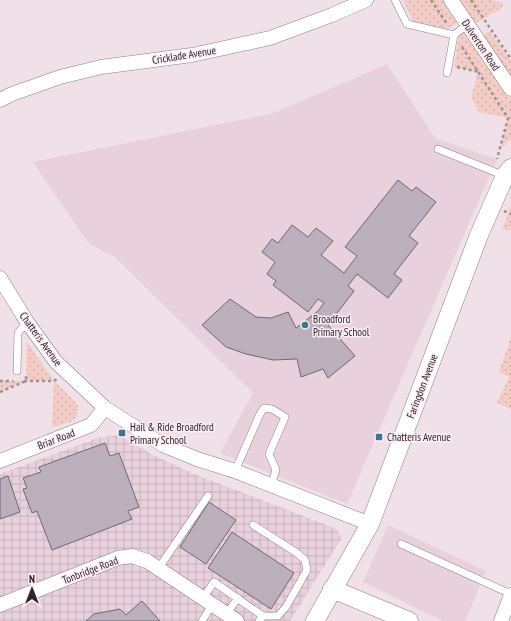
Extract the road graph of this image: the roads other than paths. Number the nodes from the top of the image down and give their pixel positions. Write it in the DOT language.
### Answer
graph roads {
  1 [pos="366,0"];
  2 [pos="395,0"];
  3 [pos="450,0"];
  4 [pos="467,26"];
  5 [pos="454,35"];
  6 [pos="448,69"];
  7 [pos="511,89"];
  8 [pos="0,100"];
  9 [pos="438,149"];
  10 [pos="505,168"];
  11 [pos="0,278"];
  12 [pos="26,322"];
  13 [pos="17,371"];
  14 [pos="105,408"];
  15 [pos="0,461"];
  16 [pos="235,471"];
  17 [pos="270,485"];
  18 [pos="208,496"];
  19 [pos="370,524"];
  20 [pos="253,525"];
  21 [pos="401,544"];
  22 [pos="158,568"];
  23 [pos="332,589"];
  24 [pos="511,594"];
  25 [pos="238,598"];
  26 [pos="208,601"];
  27 [pos="0,605"];
  28 [pos="232,617"];
  29 [pos="261,618"];
  30 [pos="202,621"];
  31 [pos="315,621"];
  32 [pos="409,621"];
  33 [pos="502,621"];
  1 -- 8 [label="street, Cricklade Avenue"];
  2 -- 5 [label="lane"];
  3 -- 4 [label="street, Dulverton Road"];
  4 -- 5 [label="lane"];
  4 -- 7 [label="street, Dulverton Road"];
  5 -- 6 [label="lane"];
  9 -- 10 [label="lane"];
  10 -- 19 [label="street, Faringdon Avenue"];
  11 -- 12 [label="street, Chatteris Avenue"];
  12 -- 13 [label="lane"];
  12 -- 14 [label="street, Chatteris Avenue"];
  14 -- 15 [label="street, Briar Road"];
  14 -- 16 [label="street, Chatteris Avenue"];
  16 -- 17 [label="street, Chatteris Avenue"];
  16 -- 17 [label="lane"];
  17 -- 19 [label="street, Chatteris Avenue"];
  18 -- 22 [label="lane"];
  19 -- 23 [label="street, Faringdon Avenue"];
  20 -- 29 [label="lane"];
  21 -- 24 [label="lane"];
  22 -- 26 [label="street, Tonbridge Road"];
  22 -- 27 [label="street, Tonbridge Road"];
  23 -- 31 [label="street, Faringdon Avenue"];
  23 -- 32 [label="street"];
  24 -- 33 [label="street"];
  25 -- 26 [label="lane"];
  25 -- 28 [label="lane"];
  25 -- 29 [label="lane"];
  26 -- 28 [label="street, Tonbridge Road"];
  26 -- 30 [label="lane"];
}
